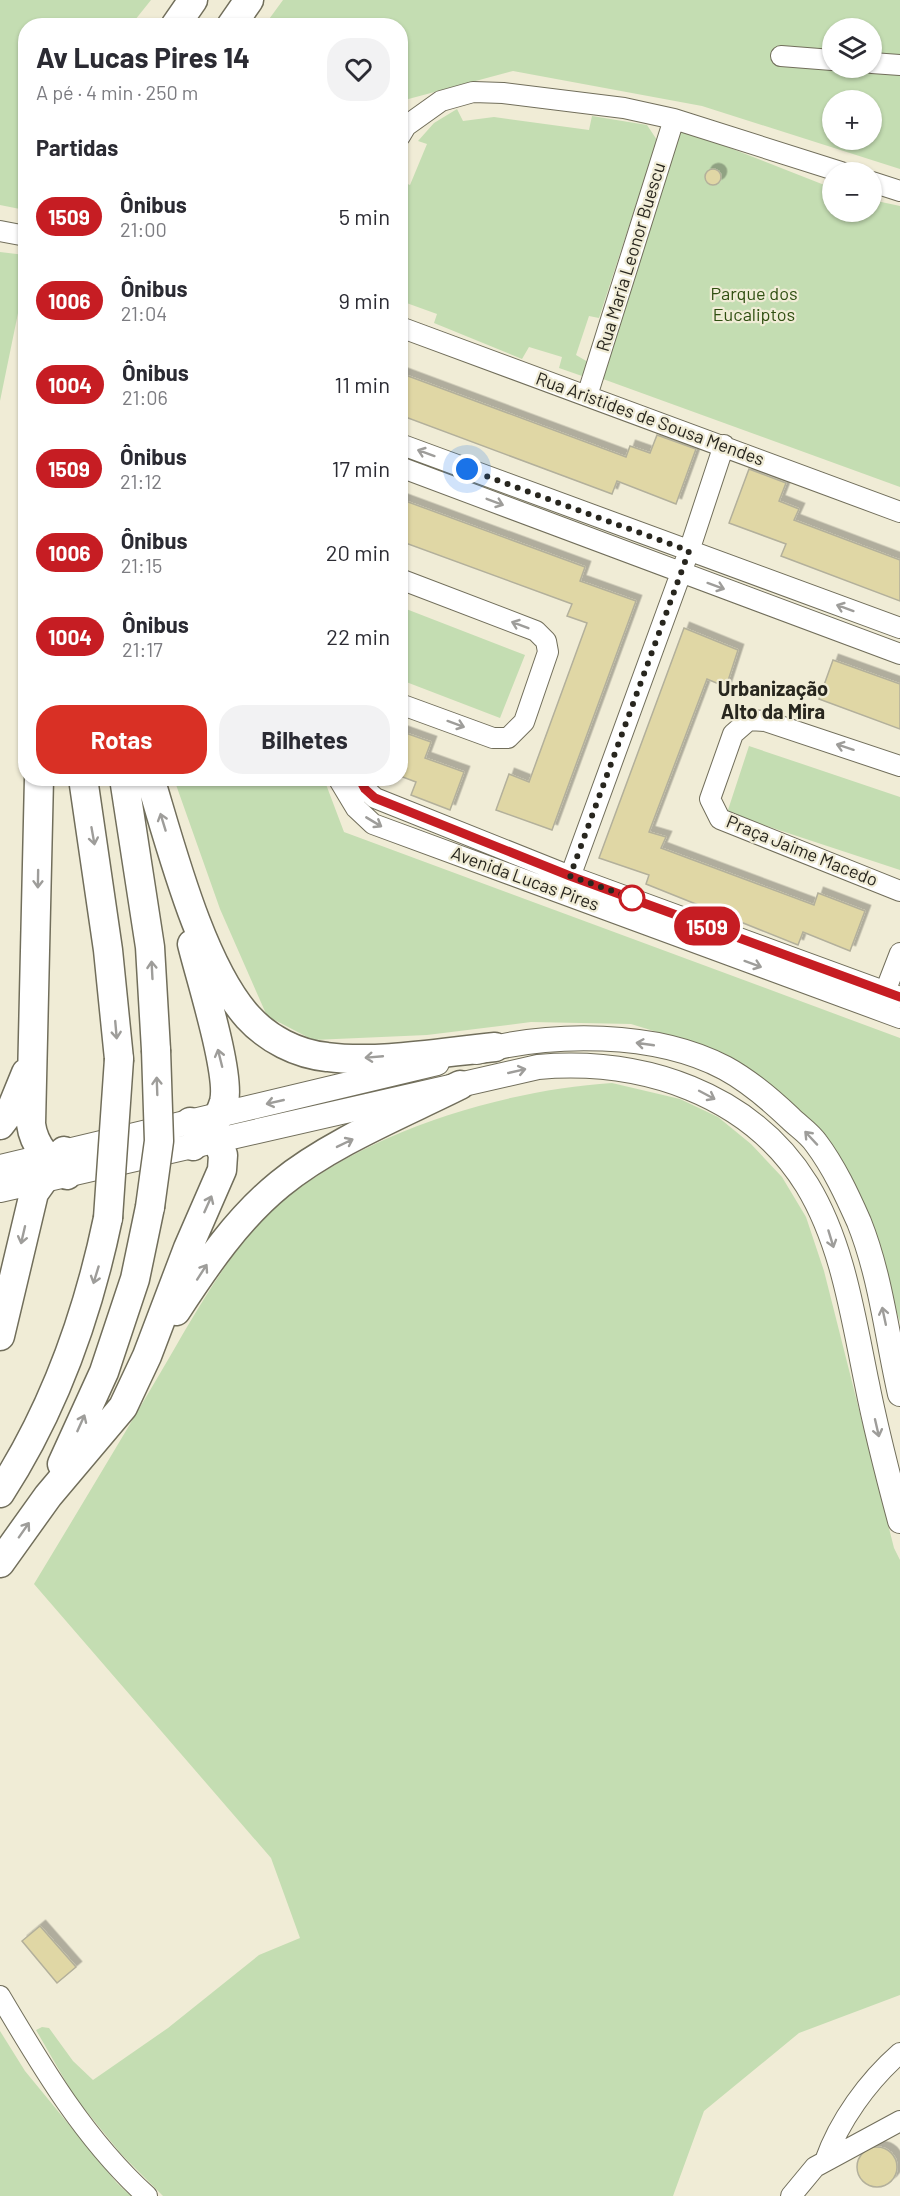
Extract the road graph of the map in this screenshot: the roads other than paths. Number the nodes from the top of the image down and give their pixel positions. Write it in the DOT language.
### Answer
graph roads {
  1 [pos="193,0"];
  2 [pos="249,0"];
  3 [pos="181,18"];
  4 [pos="237,18"];
  5 [pos="781,56"];
  6 [pos="822,59"];
  7 [pos="882,64"];
  8 [pos="900,65"];
  9 [pos="674,119"];
  10 [pos="408,125"];
  11 [pos="822,166"];
  12 [pos="882,185"];
  13 [pos="900,191"];
  14 [pos="408,330"];
  15 [pos="587,396"];
  16 [pos="724,445"];
  17 [pos="408,447"];
  18 [pos="408,470"];
  19 [pos="900,512"];
  20 [pos="689,551"];
  21 [pos="680,572"];
  22 [pos="408,582"];
  23 [pos="900,628"];
  24 [pos="900,654"];
  25 [pos="408,707"];
  26 [pos="900,766"];
  27 [pos="39,786"];
  28 [pos="84,786"];
  29 [pos="125,786"];
  30 [pos="152,786"];
  31 [pos="343,786"];
  32 [pos="363,786"];
  33 [pos="177,866"];
  34 [pos="567,884"];
  35 [pos="900,891"];
  36 [pos="900,953"];
  37 [pos="893,994"];
  38 [pos="877,1010"];
  39 [pos="900,1018"];
  40 [pos="34,1039"];
  41 [pos="495,1047"];
  42 [pos="460,1084"];
  43 [pos="0,1125"];
  44 [pos="206,1130"];
  45 [pos="54,1166"];
  46 [pos="0,1167"];
  47 [pos="0,1190"];
  48 [pos="0,1268"];
  49 [pos="7,1303"];
  50 [pos="0,1336"];
  51 [pos="147,1356"];
  52 [pos="900,1394"];
  53 [pos="0,1492"];
  54 [pos="48,1496"];
  55 [pos="900,1521"];
  56 [pos="0,1563"];
  57 [pos="0,1996"];
  58 [pos="900,2053"];
  59 [pos="900,2121"];
  60 [pos="825,2160"];
  61 [pos="147,2196"];
  62 [pos="791,2196"];
  1 -- 3 [label="highway"];
  2 -- 4 [label="highway"];
  5 -- 6 [label="street"];
  7 -- 8 [label="street"];
  9 -- 10 [label="street"];
  9 -- 11 [label="street"];
  9 -- 15 [label="street, Rua Maria Leonor Buescu"];
  12 -- 13 [label="street"];
  14 -- 15 [label="street, Rua Aristides de Sousa Mendes"];
  15 -- 16 [label="street, Rua Aristides de Sousa Mendes"];
  16 -- 19 [label="street, Rua Aristides de Sousa Mendes"];
  16 -- 20 [label="street"];
  20 -- 17 [label="street, one-way"];
  18 -- 21 [label="street, one-way"];
  20 -- 21 [label="street"];
  23 -- 20 [label="street, one-way"];
  21 -- 24 [label="street, one-way"];
  21 -- 34 [label="street"];
  25 -- 22 [label="street, one-way"];
  26 -- 35 [label="street, Praça Jaime Macedo, one-way"];
  27 -- 40 [label="highway, one-way"];
  28 -- 53 [label="highway, one-way, bridge"];
  54 -- 29 [label="highway, one-way, bridge"];
  33 -- 30 [label="highway, one-way"];
  31 -- 34 [label="street, Avenida Lucas Pires, one-way"];
  32 -- 34 [label="street, Avenida Lucas Pires"];
  41 -- 33 [label="highway, one-way"];
  44 -- 33 [label="highway, one-way"];
  34 -- 37 [label="street, Avenida Lucas Pires"];
  34 -- 38 [label="street, Avenida Lucas Pires, one-way"];
  36 -- 37 [label="street"];
  37 -- 38 [label="street"];
  38 -- 39 [label="street, Avenida Lucas Pires"];
  40 -- 43 [label="highway"];
  40 -- 45 [label="highway"];
  41 -- 44 [label="main road, one-way"];
  52 -- 41 [label="main road, one-way"];
  42 -- 44 [label="main road"];
  51 -- 42 [label="highway, one-way"];
  42 -- 55 [label="main road, one-way"];
  44 -- 45 [label="main road"];
  51 -- 44 [label="highway, one-way"];
  45 -- 46 [label="main road"];
  45 -- 47 [label="main road"];
  45 -- 49 [label="highway, one-way"];
  48 -- 49 [label="highway"];
  49 -- 50 [label="highway"];
  51 -- 54 [label="highway"];
  56 -- 54 [label="highway, one-way"];
  57 -- 61 [label="street"];
  58 -- 60 [label="street"];
  59 -- 60 [label="street"];
  60 -- 62 [label="street"];
}
